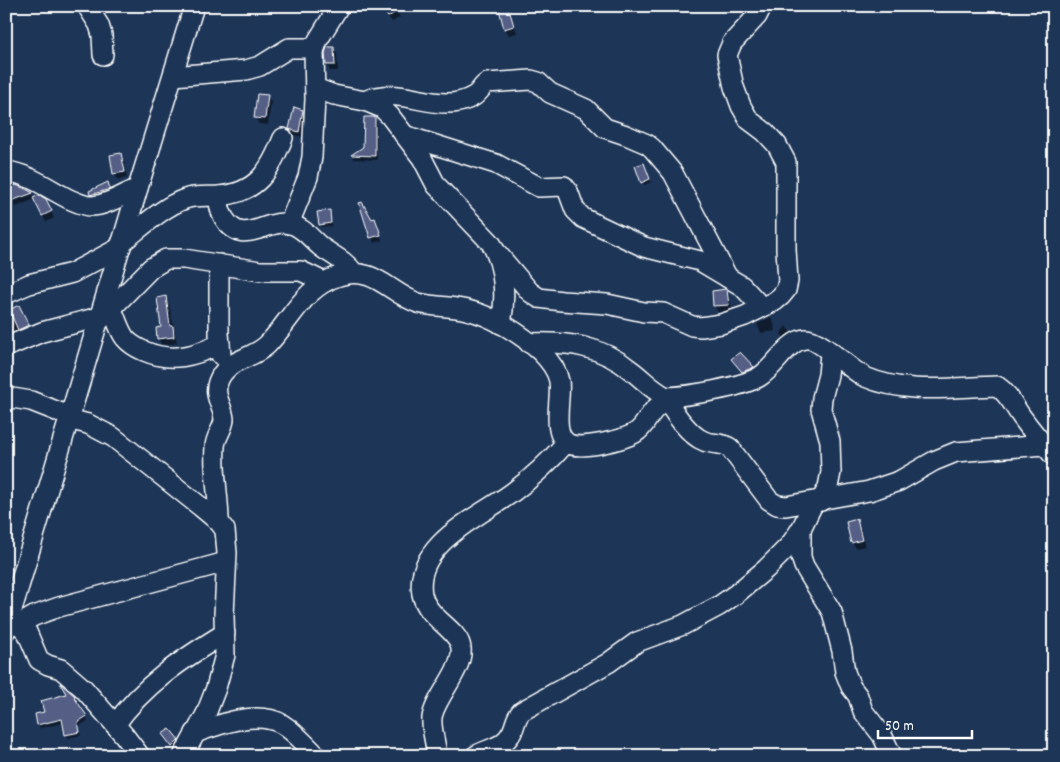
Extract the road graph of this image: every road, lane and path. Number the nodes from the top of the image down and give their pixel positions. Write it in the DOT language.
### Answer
graph roads {
  1 [pos="87,6"];
  2 [pos="194,6"];
  3 [pos="339,6"];
  4 [pos="762,6"];
  5 [pos="315,48"];
  6 [pos="103,55"];
  7 [pos="173,76"];
  8 [pos="315,88"];
  9 [pos="365,101"];
  10 [pos="404,135"];
  11 [pos="283,138"];
  12 [pos="6,171"];
  13 [pos="138,188"];
  14 [pos="220,196"];
  15 [pos="289,224"];
  16 [pos="121,245"];
  17 [pos="497,253"];
  18 [pos="219,264"];
  19 [pos="354,273"];
  20 [pos="728,278"];
  21 [pos="327,281"];
  22 [pos="6,294"];
  23 [pos="757,310"];
  24 [pos="103,316"];
  25 [pos="501,324"];
  26 [pos="529,343"];
  27 [pos="220,344"];
  28 [pos="6,347"];
  29 [pos="830,353"];
  30 [pos="222,374"];
  31 [pos="6,397"];
  32 [pos="666,397"];
  33 [pos="69,418"];
  34 [pos="566,443"];
  35 [pos="1048,447"];
  36 [pos="817,501"];
  37 [pos="219,522"];
  38 [pos="801,529"];
  39 [pos="226,562"];
  40 [pos="12,612"];
  41 [pos="225,633"];
  42 [pos="116,725"];
  43 [pos="196,733"];
  44 [pos="140,756"];
  45 [pos="183,756"];
  46 [pos="317,756"];
  47 [pos="437,756"];
  48 [pos="475,756"];
  49 [pos="892,756"];
  1 -- 6 [label="street"];
  2 -- 7 [label="street"];
  3 -- 5 [label="street"];
  4 -- 23 [label="street"];
  5 -- 7 [label="street"];
  5 -- 8 [label="street"];
  7 -- 13 [label="street"];
  8 -- 9 [label="street"];
  8 -- 15 [label="street"];
  9 -- 10 [label="street"];
  9 -- 20 [label="street"];
  10 -- 17 [label="street"];
  10 -- 20 [label="street"];
  11 -- 14 [label="street"];
  12 -- 13 [label="street"];
  13 -- 16 [label="street"];
  14 -- 15 [label="street"];
  14 -- 16 [label="street"];
  15 -- 19 [label="street"];
  16 -- 22 [label="street"];
  16 -- 24 [label="street"];
  17 -- 23 [label="street"];
  17 -- 25 [label="street"];
  18 -- 21 [label="street"];
  18 -- 24 [label="street"];
  18 -- 27 [label="street"];
  19 -- 21 [label="street"];
  19 -- 25 [label="street"];
  20 -- 23 [label="street"];
  21 -- 30 [label="street"];
  24 -- 27 [label="street"];
  24 -- 28 [label="street"];
  24 -- 33 [label="street"];
  25 -- 26 [label="street"];
  26 -- 32 [label="street"];
  26 -- 34 [label="street"];
  27 -- 30 [label="street"];
  29 -- 32 [label="street"];
  29 -- 35 [label="street"];
  29 -- 36 [label="street"];
  30 -- 37 [label="street"];
  31 -- 33 [label="street"];
  32 -- 34 [label="street"];
  32 -- 36 [label="street"];
  33 -- 37 [label="street"];
  33 -- 40 [label="street"];
  34 -- 47 [label="street"];
  35 -- 36 [label="street"];
  36 -- 38 [label="street"];
  37 -- 39 [label="street"];
  38 -- 48 [label="street"];
  38 -- 49 [label="street"];
  39 -- 40 [label="street"];
  39 -- 41 [label="street"];
  40 -- 42 [label="street"];
  41 -- 42 [label="street"];
  41 -- 43 [label="street"];
  42 -- 44 [label="street"];
  43 -- 45 [label="street"];
  43 -- 46 [label="street"];
}
